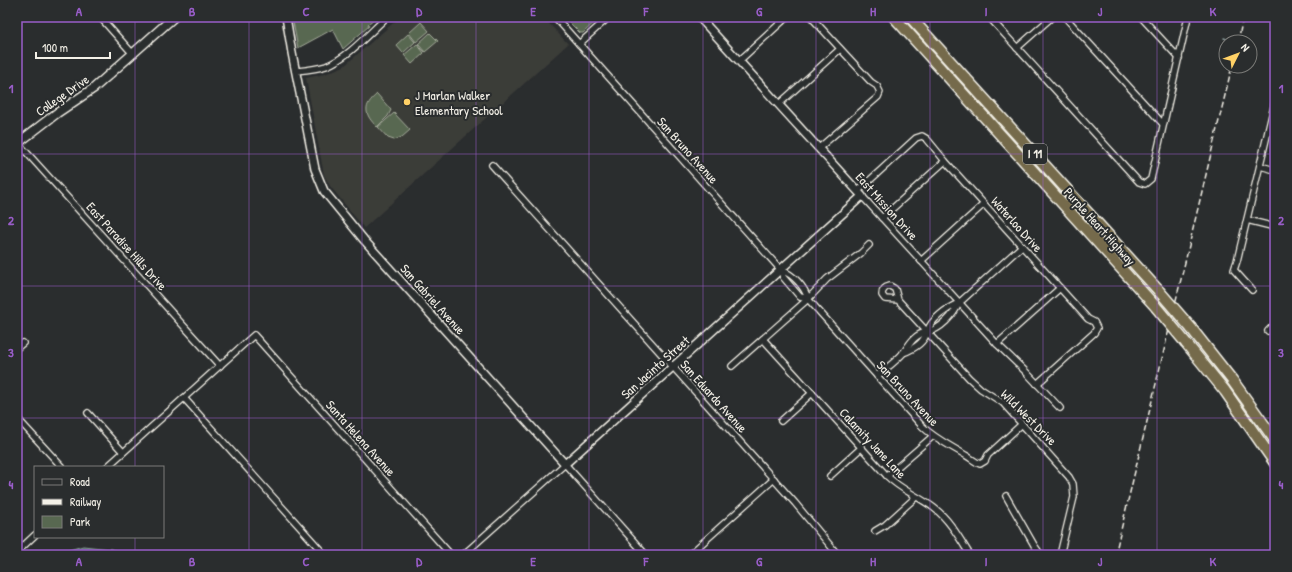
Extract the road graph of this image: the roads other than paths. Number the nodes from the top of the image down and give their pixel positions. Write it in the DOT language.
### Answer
graph roads {
  1 [pos="100,17"];
  2 [pos="174,17"];
  3 [pos="286,17"];
  4 [pos="387,17"];
  5 [pos="555,17"];
  6 [pos="609,17"];
  7 [pos="699,17"];
  8 [pos="787,17"];
  9 [pos="811,17"];
  10 [pos="893,17"];
  11 [pos="910,17"];
  12 [pos="989,17"];
  13 [pos="1052,17"];
  14 [pos="1065,17"];
  15 [pos="1141,17"];
  16 [pos="1188,17"];
  17 [pos="579,44"];
  18 [pos="1017,48"];
  19 [pos="840,49"];
  20 [pos="133,54"];
  21 [pos="1179,58"];
  22 [pos="739,60"];
  23 [pos="296,71"];
  24 [pos="1275,102"];
  25 [pos="779,104"];
  26 [pos="1274,111"];
  27 [pos="1163,124"];
  28 [pos="922,136"];
  29 [pos="17,143"];
  30 [pos="819,148"];
  31 [pos="945,161"];
  32 [pos="492,164"];
  33 [pos="1260,166"];
  34 [pos="1275,170"];
  35 [pos="860,194"];
  36 [pos="984,204"];
  37 [pos="882,218"];
  38 [pos="1247,220"];
  39 [pos="1275,227"];
  40 [pos="869,245"];
  41 [pos="1022,246"];
  42 [pos="921,261"];
  43 [pos="781,270"];
  44 [pos="1060,288"];
  45 [pos="1252,290"];
  46 [pos="808,299"];
  47 [pos="898,300"];
  48 [pos="959,303"];
  49 [pos="1275,324"];
  50 [pos="1268,331"];
  51 [pos="927,332"];
  52 [pos="763,339"];
  53 [pos="24,343"];
  54 [pos="997,344"];
  55 [pos="17,348"];
  56 [pos="220,366"];
  57 [pos="732,366"];
  58 [pos="673,367"];
  59 [pos="877,376"];
  60 [pos="1037,384"];
  61 [pos="812,393"];
  62 [pos="184,398"];
  63 [pos="1060,408"];
  64 [pos="88,413"];
  65 [pos="17,418"];
  66 [pos="781,421"];
  67 [pos="1022,424"];
  68 [pos="932,436"];
  69 [pos="1275,440"];
  70 [pos="861,448"];
  71 [pos="124,452"];
  72 [pos="1275,463"];
  73 [pos="565,464"];
  74 [pos="61,466"];
  75 [pos="108,466"];
  76 [pos="830,476"];
  77 [pos="887,476"];
  78 [pos="774,479"];
  79 [pos="1006,496"];
  80 [pos="916,497"];
  81 [pos="875,531"];
  82 [pos="34,536"];
  83 [pos="17,552"];
  84 [pos="325,555"];
  85 [pos="451,555"];
  86 [pos="463,555"];
  87 [pos="646,555"];
  88 [pos="689,555"];
  89 [pos="838,555"];
  90 [pos="970,555"];
  91 [pos="1042,555"];
  92 [pos="1060,555"];
  1 -- 20 [label="street"];
  2 -- 20 [label="main road, College Drive"];
  3 -- 23 [label="street, San Gabriel Avenue"];
  4 -- 23 [label="street"];
  5 -- 17 [label="street, San Bruno Avenue"];
  6 -- 17 [label="street"];
  7 -- 22 [label="street, East Mission Drive"];
  8 -- 22 [label="street"];
  9 -- 19 [label="street"];
  10 -- 72 [label="highway, Purple Heart Highway / I 11, bridge"];
  11 -- 69 [label="highway, Purple Heart Highway / I 11, bridge"];
  12 -- 18 [label="street"];
  13 -- 18 [label="street"];
  14 -- 27 [label="street"];
  15 -- 21 [label="street"];
  16 -- 21 [label="street"];
  17 -- 43 [label="street, San Bruno Avenue"];
  18 -- 27 [label="street"];
  19 -- 25 [label="street"];
  19 -- 30 [label="street"];
  20 -- 29 [label="main road, College Drive"];
  21 -- 27 [label="street"];
  22 -- 25 [label="street, East Mission Drive"];
  23 -- 73 [label="street, San Gabriel Avenue"];
  24 -- 26 [label="street"];
  25 -- 30 [label="street, East Mission Drive"];
  26 -- 33 [label="street"];
  28 -- 31 [label="street, Waterloo Drive"];
  28 -- 35 [label="street, San Jacinto Street"];
  29 -- 56 [label="street, East Paradise Hills Drive"];
  30 -- 35 [label="street, East Mission Drive"];
  31 -- 36 [label="street, Waterloo Drive"];
  31 -- 37 [label="street"];
  32 -- 58 [label="street, San Eduardo Avenue"];
  33 -- 34 [label="street"];
  33 -- 38 [label="street"];
  35 -- 37 [label="street, East Mission Drive"];
  35 -- 43 [label="street, San Jacinto Street"];
  36 -- 41 [label="street, Waterloo Drive"];
  36 -- 42 [label="street"];
  37 -- 42 [label="street, East Mission Drive"];
  38 -- 39 [label="street"];
  38 -- 45 [label="street"];
  40 -- 46 [label="street"];
  41 -- 44 [label="street, Waterloo Drive"];
  41 -- 48 [label="street"];
  42 -- 48 [label="street, East Mission Drive"];
  43 -- 46 [label="street, San Bruno Avenue"];
  43 -- 58 [label="street, San Jacinto Street"];
  44 -- 54 [label="street"];
  44 -- 60 [label="street, Waterloo Drive"];
  46 -- 52 [label="street"];
  46 -- 59 [label="street, San Bruno Avenue"];
  47 -- 51 [label="street, Wild West Drive"];
  48 -- 51 [label="street"];
  48 -- 54 [label="street, East Mission Drive"];
  49 -- 50 [label="street"];
  51 -- 59 [label="street"];
  51 -- 67 [label="street, Wild West Drive"];
  52 -- 57 [label="street"];
  52 -- 61 [label="street, Calamity Jane Lane"];
  53 -- 55 [label="street"];
  54 -- 60 [label="street, East Mission Drive"];
  56 -- 62 [label="street"];
  56 -- 85 [label="street, Santa Helena Avenue"];
  58 -- 73 [label="street, San Jacinto Street"];
  58 -- 78 [label="street, San Eduardo Avenue"];
  59 -- 68 [label="street, San Bruno Avenue"];
  60 -- 63 [label="street, East Mission Drive"];
  61 -- 66 [label="street"];
  61 -- 70 [label="street, Calamity Jane Lane"];
  62 -- 71 [label="street"];
  62 -- 84 [label="street"];
  64 -- 71 [label="street"];
  65 -- 74 [label="street"];
  67 -- 68 [label="street, San Bruno Avenue"];
  67 -- 92 [label="street, Wild West Drive"];
  68 -- 77 [label="street"];
  70 -- 76 [label="street"];
  70 -- 77 [label="street, Calamity Jane Lane"];
  71 -- 75 [label="street"];
  73 -- 86 [label="street, San Jacinto Street"];
  73 -- 87 [label="street, San Gabriel Avenue"];
  77 -- 80 [label="street, Calamity Jane Lane"];
  78 -- 88 [label="street"];
  78 -- 89 [label="street, San Eduardo Avenue"];
  79 -- 91 [label="street"];
  80 -- 81 [label="street"];
  80 -- 90 [label="street, Calamity Jane Lane"];
  82 -- 83 [label="street"];
}
